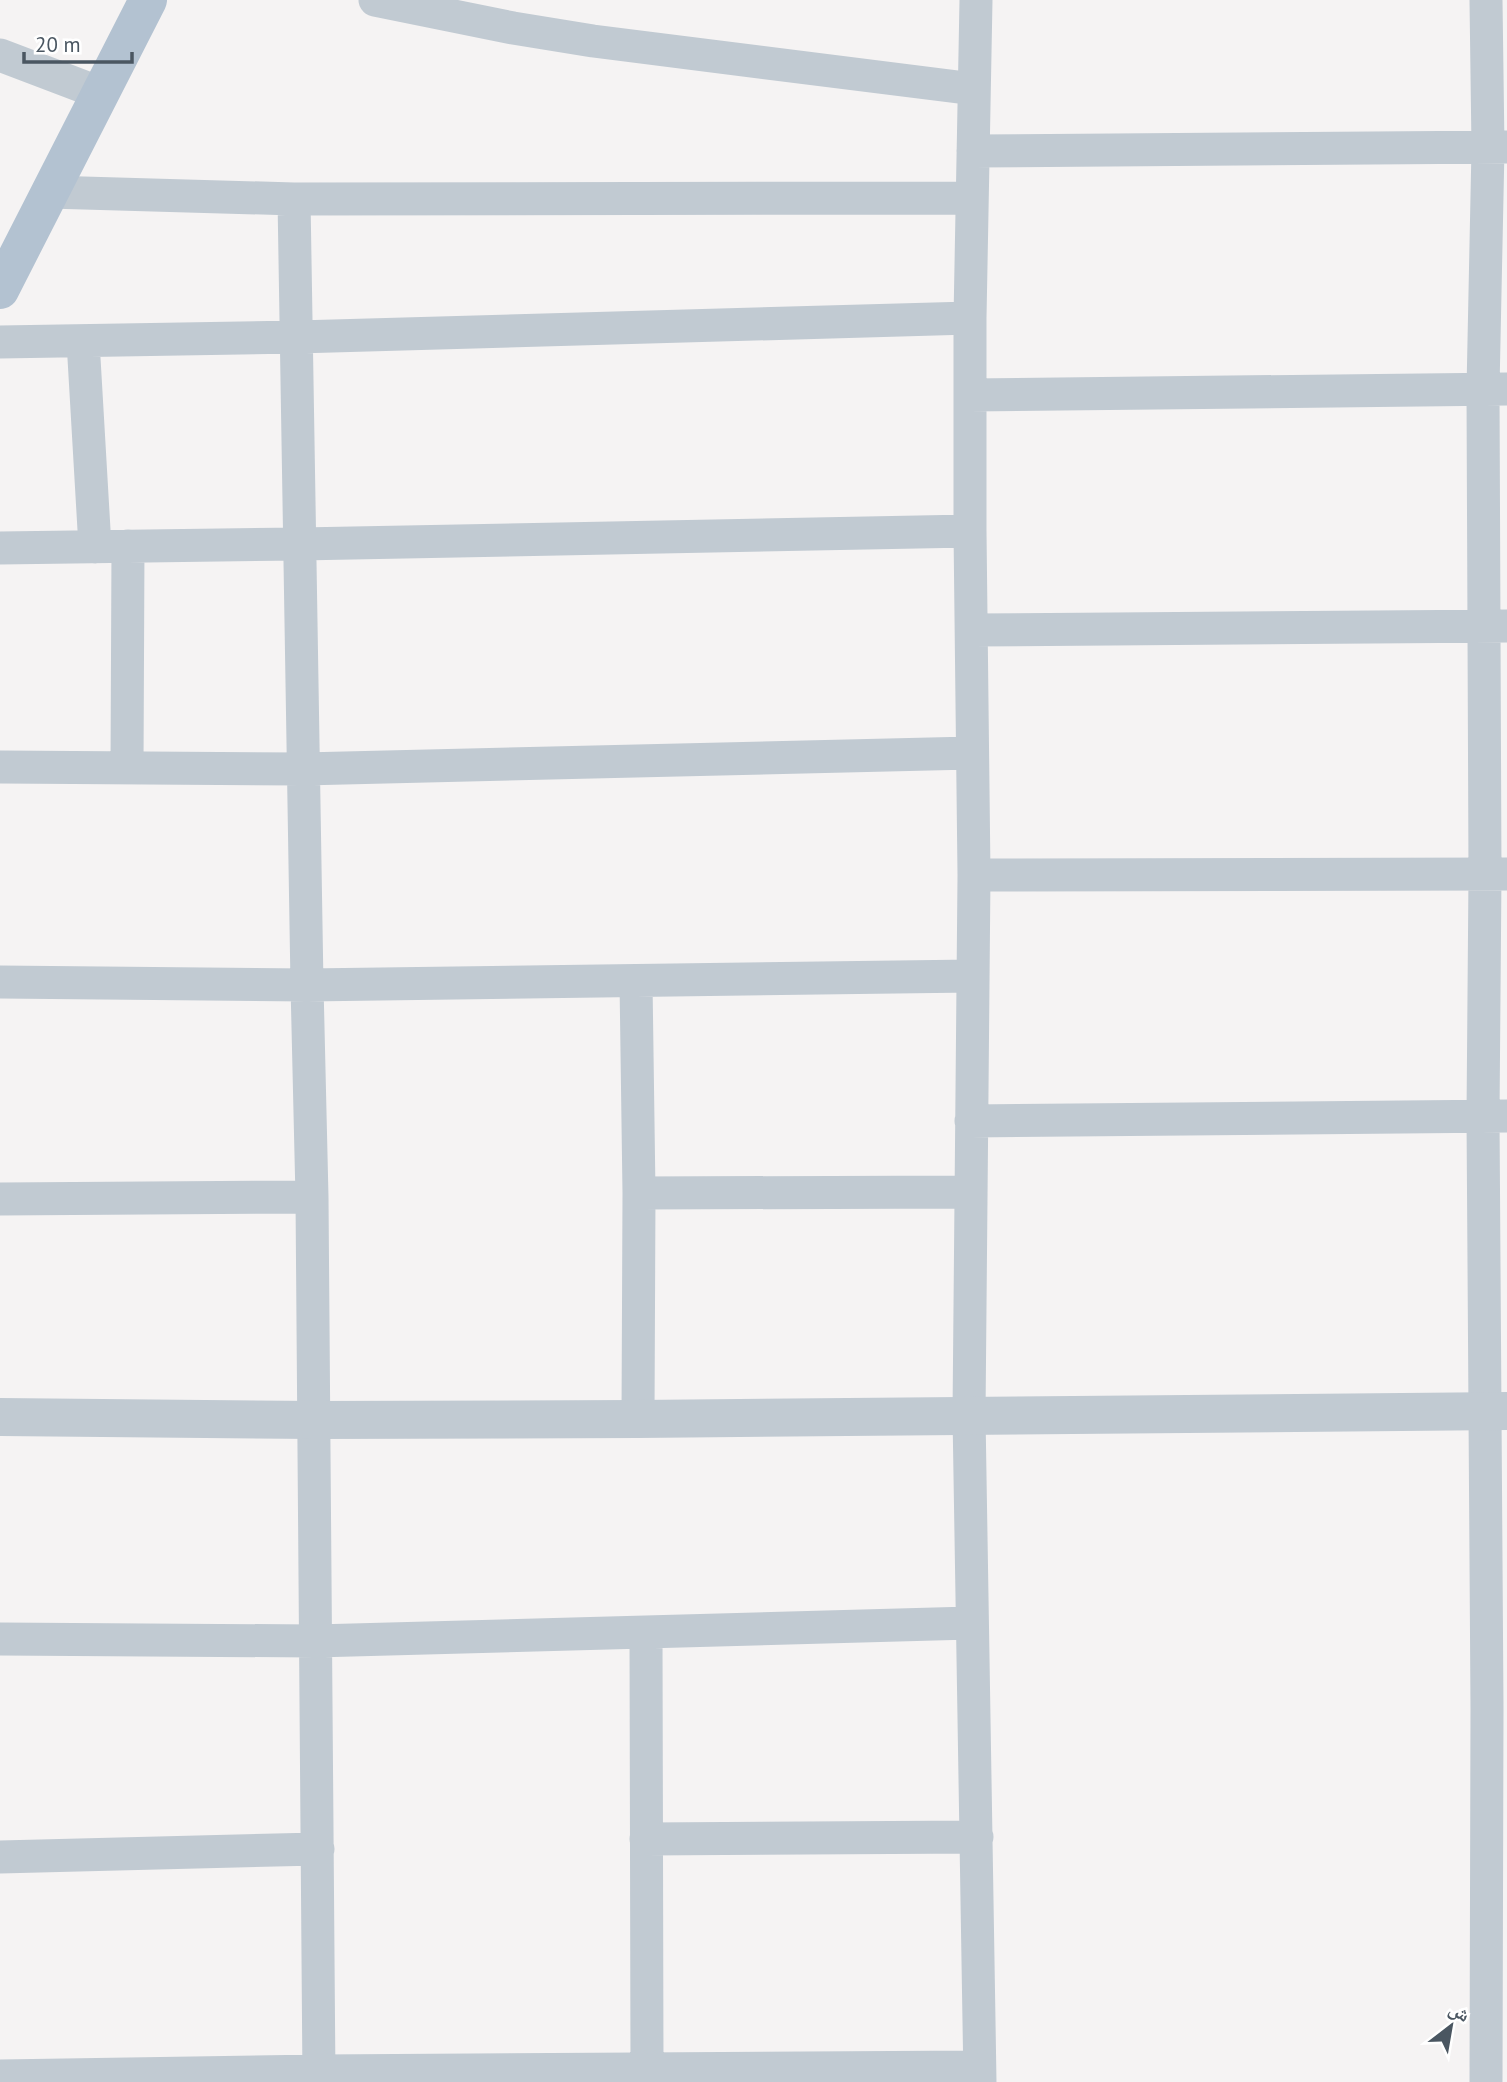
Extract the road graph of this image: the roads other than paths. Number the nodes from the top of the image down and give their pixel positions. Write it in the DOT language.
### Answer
graph roads {
  1 [pos="148,0"];
  2 [pos="375,0"];
  3 [pos="976,0"];
  4 [pos="1486,0"];
  5 [pos="0,55"];
  6 [pos="974,89"];
  7 [pos="100,93"];
  8 [pos="1498,148"];
  9 [pos="973,151"];
  10 [pos="50,192"];
  11 [pos="971,198"];
  12 [pos="294,199"];
  13 [pos="1,285"];
  14 [pos="970,318"];
  15 [pos="297,337"];
  16 [pos="83,341"];
  17 [pos="0,342"];
  18 [pos="1495,389"];
  19 [pos="970,395"];
  20 [pos="970,531"];
  21 [pos="300,544"];
  22 [pos="128,546"];
  23 [pos="95,547"];
  24 [pos="0,548"];
  25 [pos="1495,626"];
  26 [pos="972,630"];
  27 [pos="972,753"];
  28 [pos="0,767"];
  29 [pos="127,768"];
  30 [pos="303,769"];
  31 [pos="1496,874"];
  32 [pos="974,875"];
  33 [pos="974,976"];
  34 [pos="636,981"];
  35 [pos="0,982"];
  36 [pos="307,985"];
  37 [pos="1495,1116"];
  38 [pos="971,1121"];
  39 [pos="970,1192"];
  40 [pos="639,1193"];
  41 [pos="312,1197"];
  42 [pos="0,1199"];
  43 [pos="1496,1411"];
  44 [pos="969,1415"];
  45 [pos="0,1417"];
  46 [pos="638,1419"];
  47 [pos="315,1420"];
  48 [pos="971,1623"];
  49 [pos="646,1632"];
  50 [pos="0,1639"];
  51 [pos="315,1641"];
  52 [pos="1497,1709"];
  53 [pos="977,1836"];
  54 [pos="646,1839"];
  55 [pos="318,1849"];
  56 [pos="0,1857"];
  57 [pos="1497,1952"];
  58 [pos="648,2069"];
  59 [pos="979,2074"];
  60 [pos="319,2076"];
  61 [pos="0,2077"];
  62 [pos="1486,2082"];
  1 -- 7 [label="main road"];
  2 -- 6 [label="street"];
  3 -- 6 [label="street"];
  4 -- 8 [label="street"];
  5 -- 7 [label="street"];
  6 -- 9 [label="street"];
  7 -- 10 [label="main road"];
  8 -- 9 [label="street"];
  8 -- 18 [label="street"];
  9 -- 11 [label="street"];
  10 -- 12 [label="street"];
  10 -- 13 [label="main road"];
  11 -- 12 [label="street"];
  11 -- 14 [label="street"];
  12 -- 15 [label="street"];
  14 -- 15 [label="street"];
  14 -- 19 [label="street"];
  15 -- 16 [label="street"];
  15 -- 21 [label="street"];
  16 -- 17 [label="street"];
  16 -- 23 [label="street"];
  18 -- 19 [label="street"];
  18 -- 25 [label="street"];
  19 -- 20 [label="street"];
  20 -- 21 [label="street"];
  20 -- 26 [label="street"];
  21 -- 22 [label="street"];
  21 -- 30 [label="street"];
  22 -- 23 [label="street"];
  22 -- 29 [label="street"];
  23 -- 24 [label="street"];
  25 -- 26 [label="street"];
  25 -- 31 [label="street"];
  26 -- 27 [label="street"];
  27 -- 30 [label="street"];
  27 -- 32 [label="street"];
  28 -- 29 [label="street"];
  29 -- 30 [label="street"];
  30 -- 36 [label="street"];
  31 -- 32 [label="street"];
  31 -- 37 [label="street"];
  32 -- 33 [label="street"];
  33 -- 34 [label="street"];
  33 -- 38 [label="street"];
  34 -- 36 [label="street"];
  34 -- 40 [label="street"];
  35 -- 36 [label="street"];
  36 -- 41 [label="street"];
  37 -- 38 [label="street"];
  37 -- 43 [label="street"];
  38 -- 39 [label="street"];
  39 -- 40 [label="street"];
  39 -- 44 [label="street"];
  40 -- 46 [label="street"];
  41 -- 42 [label="street"];
  41 -- 47 [label="street"];
  43 -- 44 [label="street"];
  43 -- 52 [label="street"];
  44 -- 46 [label="street"];
  44 -- 48 [label="street"];
  45 -- 47 [label="street"];
  46 -- 47 [label="street"];
  47 -- 51 [label="street"];
  48 -- 49 [label="street"];
  48 -- 53 [label="street"];
  49 -- 51 [label="street"];
  49 -- 54 [label="street"];
  50 -- 51 [label="street"];
  51 -- 55 [label="street"];
  52 -- 57 [label="street"];
  53 -- 54 [label="street"];
  53 -- 59 [label="street"];
  54 -- 58 [label="street"];
  55 -- 56 [label="street"];
  55 -- 60 [label="street"];
  57 -- 62 [label="street"];
  58 -- 59 [label="street"];
  58 -- 60 [label="street"];
  60 -- 61 [label="street"];
}
